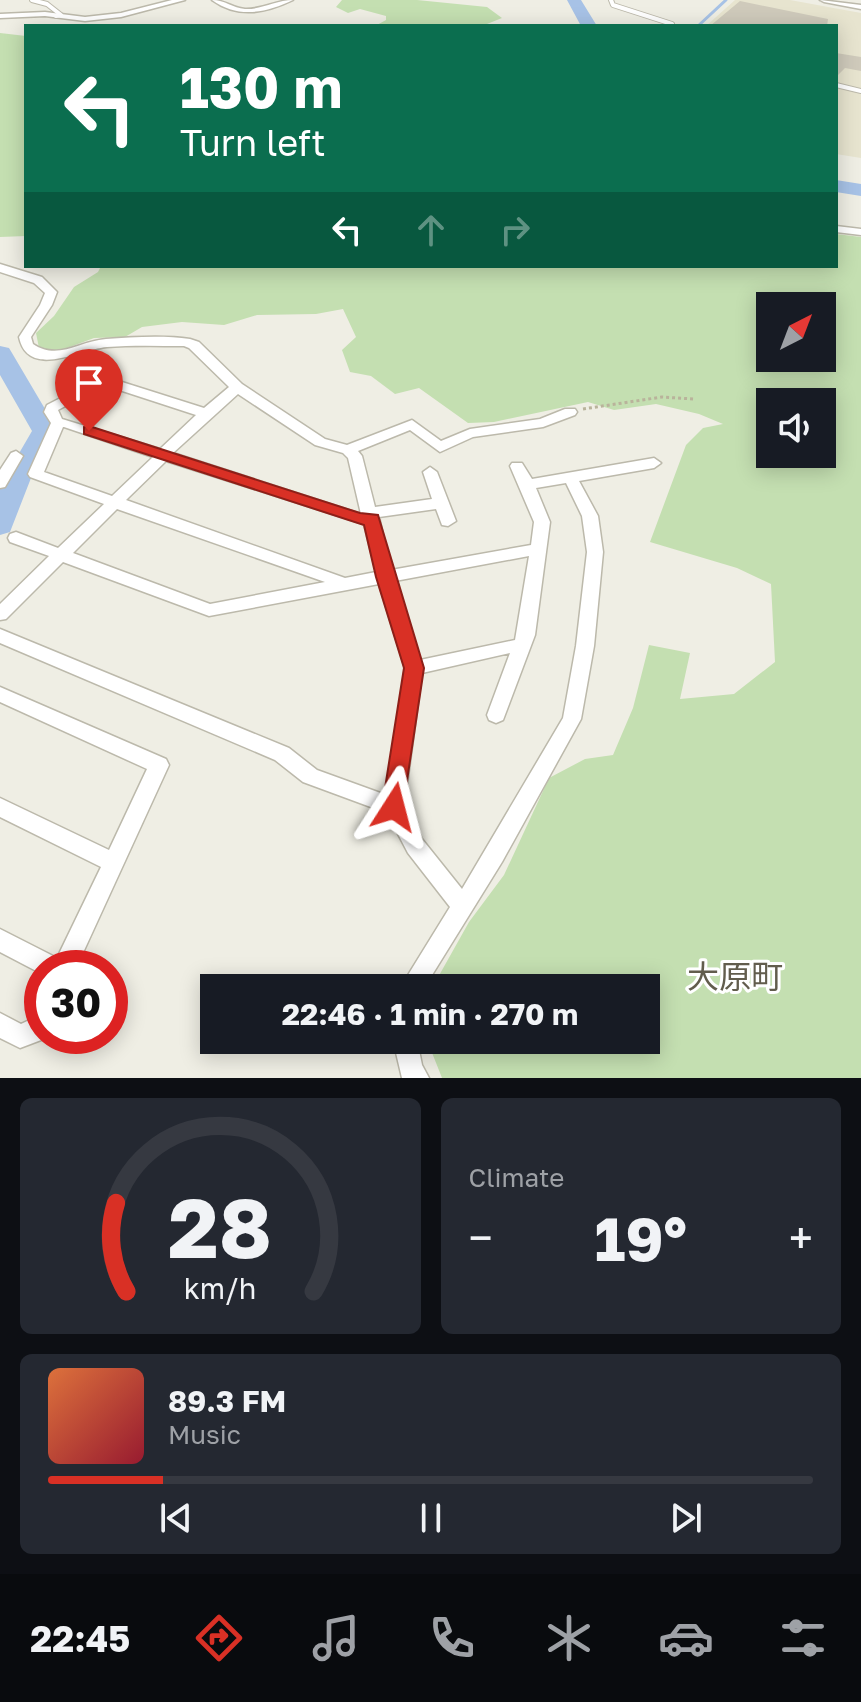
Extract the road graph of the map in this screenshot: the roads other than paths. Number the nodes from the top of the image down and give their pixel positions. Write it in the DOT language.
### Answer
graph roads {
  1 [pos="32,0"];
  2 [pos="161,0"];
  3 [pos="216,0"];
  4 [pos="289,0"];
  5 [pos="611,0"];
  6 [pos="824,0"];
  7 [pos="177,2"];
  8 [pos="861,7"];
  9 [pos="0,16"];
  10 [pos="56,16"];
  11 [pos="672,24"];
  12 [pos="838,85"];
  13 [pos="861,91"];
  14 [pos="838,229"];
  15 [pos="861,232"];
  16 [pos="0,268"];
  17 [pos="237,387"];
  18 [pos="570,412"];
  19 [pos="206,413"];
  20 [pos="58,423"];
  21 [pos="348,450"];
  22 [pos="163,455"];
  23 [pos="16,456"];
  24 [pos="654,463"];
  25 [pos="517,466"];
  26 [pos="430,472"];
  27 [pos="571,479"];
  28 [pos="0,483"];
  29 [pos="527,485"];
  30 [pos="114,503"];
  31 [pos="440,503"];
  32 [pos="371,516"];
  33 [pos="448,521"];
  34 [pos="16,538"];
  35 [pos="535,551"];
  36 [pos="60,555"];
  37 [pos="385,577"];
  38 [pos="341,585"];
  39 [pos="0,614"];
  40 [pos="0,636"];
  41 [pos="521,648"];
  42 [pos="414,668"];
  43 [pos="0,694"];
  44 [pos="496,715"];
  45 [pos="0,807"];
  46 [pos="394,807"];
  47 [pos="114,863"];
  48 [pos="461,905"];
  49 [pos="0,940"];
  50 [pos="73,950"];
  51 [pos="24,953"];
  52 [pos="419,974"];
  53 [pos="0,1025"];
  54 [pos="24,1035"];
  55 [pos="408,1054"];
  56 [pos="417,1078"];
  1 -- 10 [label="lane"];
  2 -- 7 [label="street"];
  3 -- 4 [label="street"];
  5 -- 11 [label="lane"];
  6 -- 8 [label="street"];
  7 -- 10 [label="street"];
  9 -- 10 [label="street"];
  12 -- 13 [label="lane"];
  14 -- 15 [label="street"];
  16 -- 17 [label="street"];
  17 -- 19 [label="street"];
  17 -- 21 [label="street"];
  18 -- 21 [label="street"];
  19 -- 20 [label="street"];
  19 -- 22 [label="street"];
  20 -- 22 [label="street"];
  20 -- 30 [label="street"];
  21 -- 32 [label="street"];
  22 -- 30 [label="street"];
  22 -- 32 [label="street"];
  23 -- 28 [label="street"];
  24 -- 27 [label="street"];
  25 -- 29 [label="street"];
  26 -- 31 [label="street"];
  27 -- 29 [label="street"];
  27 -- 48 [label="street"];
  29 -- 35 [label="street"];
  30 -- 36 [label="street"];
  30 -- 38 [label="street"];
  31 -- 32 [label="street"];
  31 -- 33 [label="street"];
  32 -- 37 [label="street"];
  34 -- 36 [label="street"];
  35 -- 37 [label="street"];
  35 -- 41 [label="street"];
  36 -- 38 [label="street"];
  36 -- 39 [label="street"];
  37 -- 38 [label="street"];
  37 -- 42 [label="street"];
  40 -- 46 [label="street"];
  41 -- 42 [label="street"];
  41 -- 44 [label="street"];
  42 -- 46 [label="street"];
  43 -- 47 [label="street"];
  45 -- 47 [label="street"];
  46 -- 48 [label="street"];
  47 -- 50 [label="street"];
  48 -- 52 [label="street"];
  49 -- 51 [label="street"];
  53 -- 54 [label="street"];
  55 -- 56 [label="street"];
}
